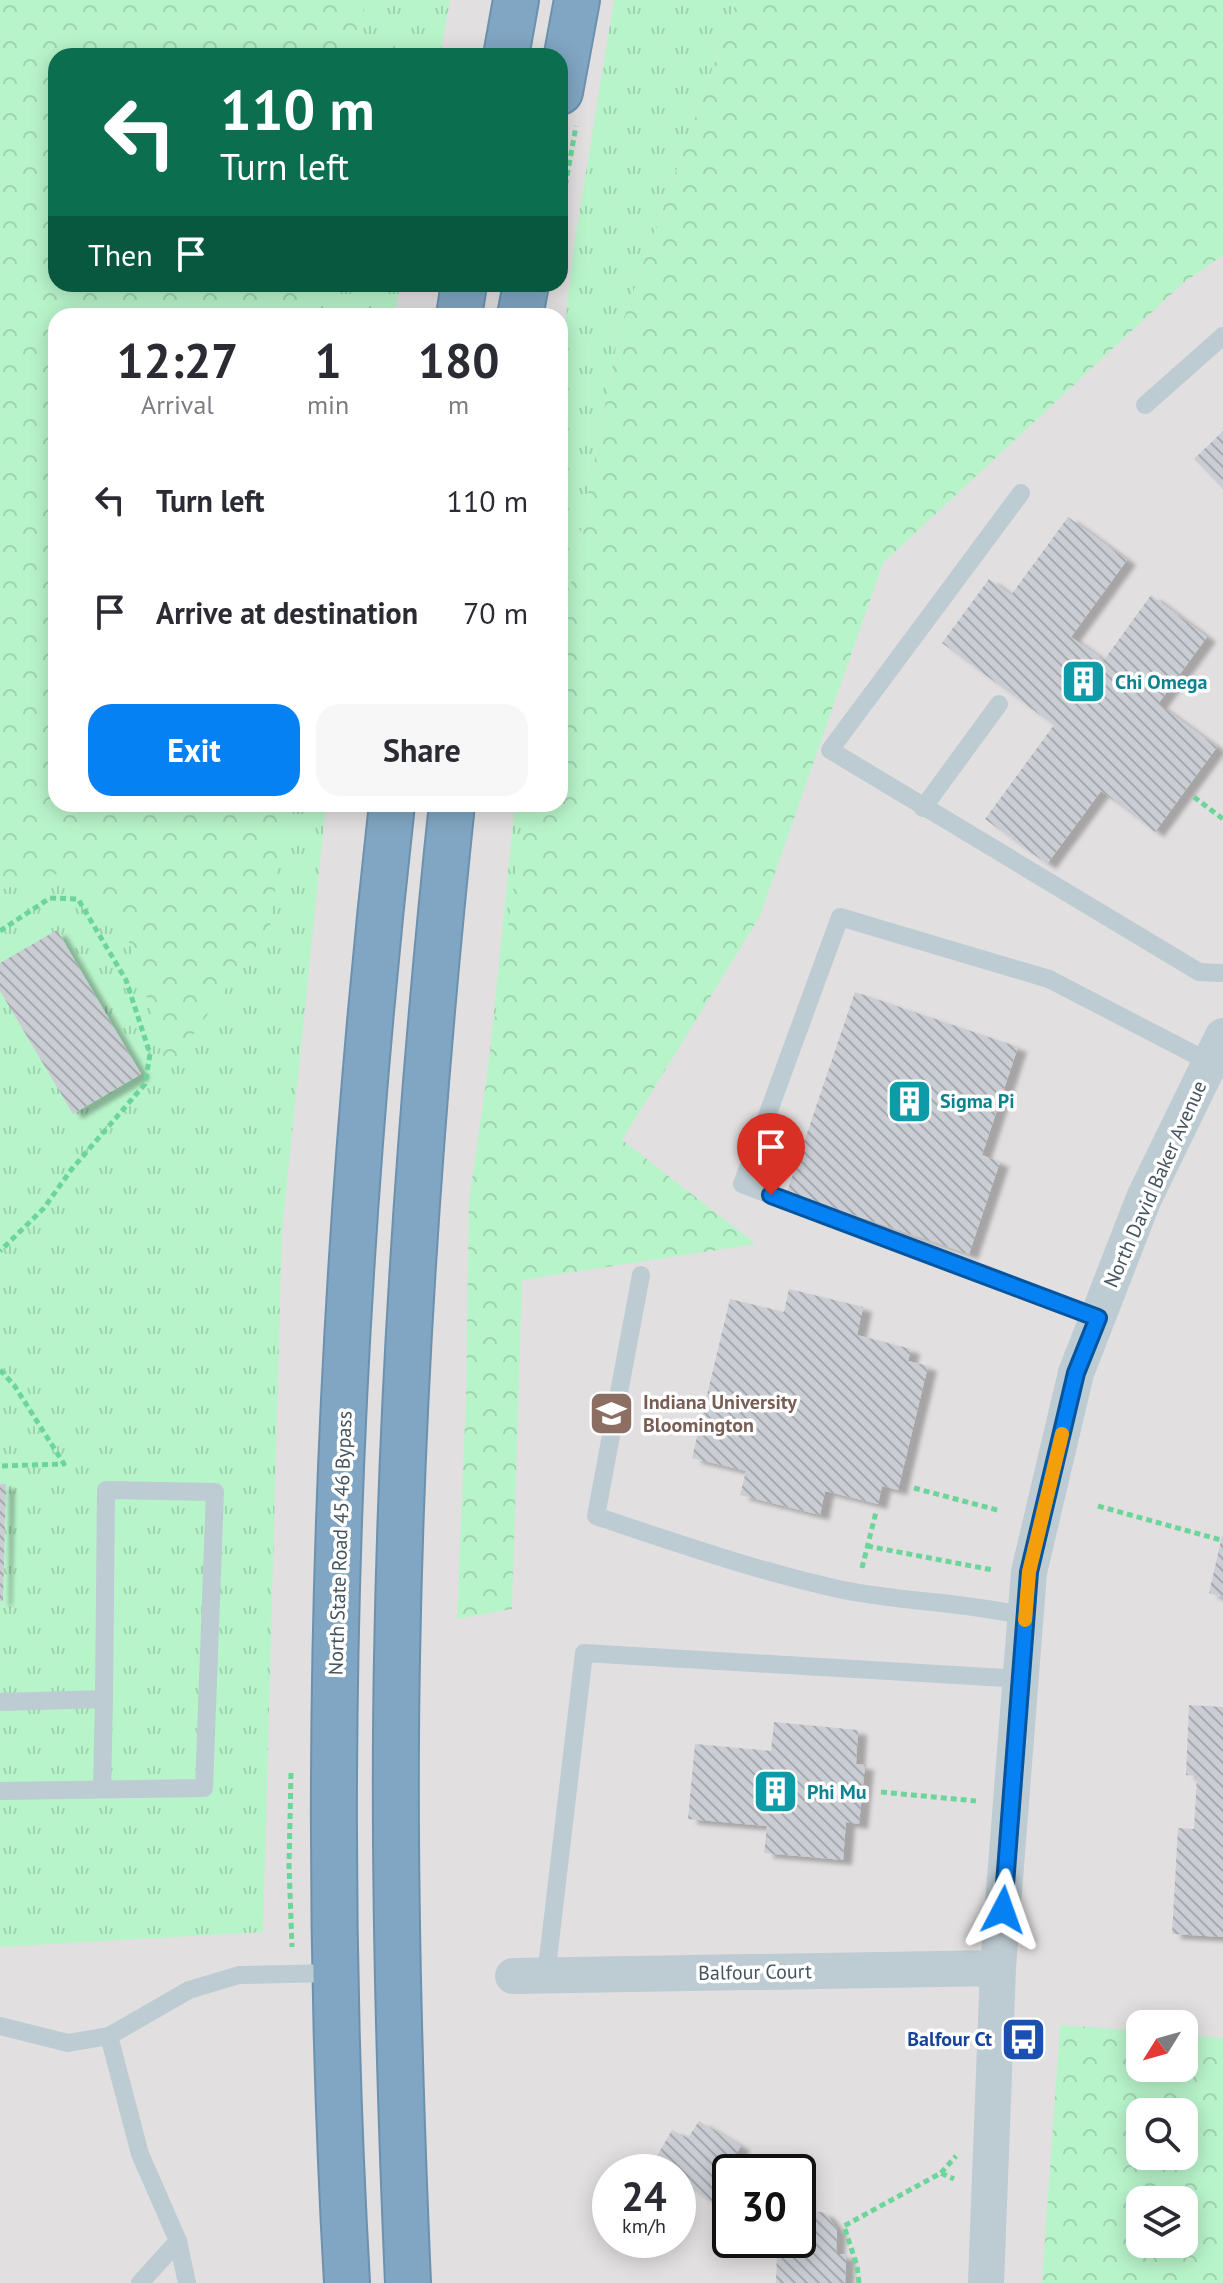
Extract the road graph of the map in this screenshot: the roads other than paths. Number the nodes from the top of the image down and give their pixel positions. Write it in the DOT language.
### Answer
graph roads {
  1 [pos="516,0"];
  2 [pos="577,0"];
  3 [pos="507,48"];
  4 [pos="568,49"];
  5 [pos="1223,336"];
  6 [pos="1145,405"];
  7 [pos="1021,493"];
  8 [pos="999,704"];
  9 [pos="923,808"];
  10 [pos="391,812"];
  11 [pos="451,812"];
  12 [pos="1223,973"];
  13 [pos="1216,1049"];
  14 [pos="641,1275"];
  15 [pos="1098,1318"];
  16 [pos="1025,1616"];
  17 [pos="1021,1679"];
  18 [pos="104,1699"];
  19 [pos="0,1702"];
  20 [pos="102,1789"];
  21 [pos="0,1791"];
  22 [pos="998,1968"];
  23 [pos="398,1972"];
  24 [pos="336,1973"];
  25 [pos="529,1976"];
  26 [pos="0,2026"];
  27 [pos="109,2036"];
  28 [pos="178,2241"];
  29 [pos="140,2283"];
  30 [pos="187,2283"];
  31 [pos="347,2283"];
  32 [pos="408,2283"];
  33 [pos="986,2283"];
  1 -- 3 [label="highway"];
  2 -- 4 [label="highway"];
  5 -- 6 [label="lane"];
  7 -- 9 [label="lane"];
  8 -- 9 [label="lane"];
  9 -- 12 [label="lane"];
  10 -- 24 [label="highway, North State Road 45 46 Bypass"];
  11 -- 23 [label="highway"];
  13 -- 15 [label="street, North David Baker Avenue"];
  13 -- 15 [label="lane"];
  14 -- 16 [label="lane"];
  15 -- 16 [label="street, North David Baker Avenue"];
  16 -- 17 [label="street, North David Baker Avenue"];
  17 -- 22 [label="street, North David Baker Avenue"];
  17 -- 25 [label="lane"];
  18 -- 19 [label="lane"];
  18 -- 20 [label="lane"];
  18 -- 20 [label="lane"];
  20 -- 21 [label="lane"];
  22 -- 25 [label="street, Balfour Court"];
  22 -- 33 [label="street, North David Baker Avenue"];
  23 -- 24 [label="highway"];
  23 -- 32 [label="highway"];
  24 -- 27 [label="lane"];
  24 -- 31 [label="highway, North State Road 45 46 Bypass"];
  26 -- 27 [label="lane"];
  27 -- 28 [label="lane"];
  28 -- 29 [label="lane"];
  28 -- 30 [label="lane"];
}
